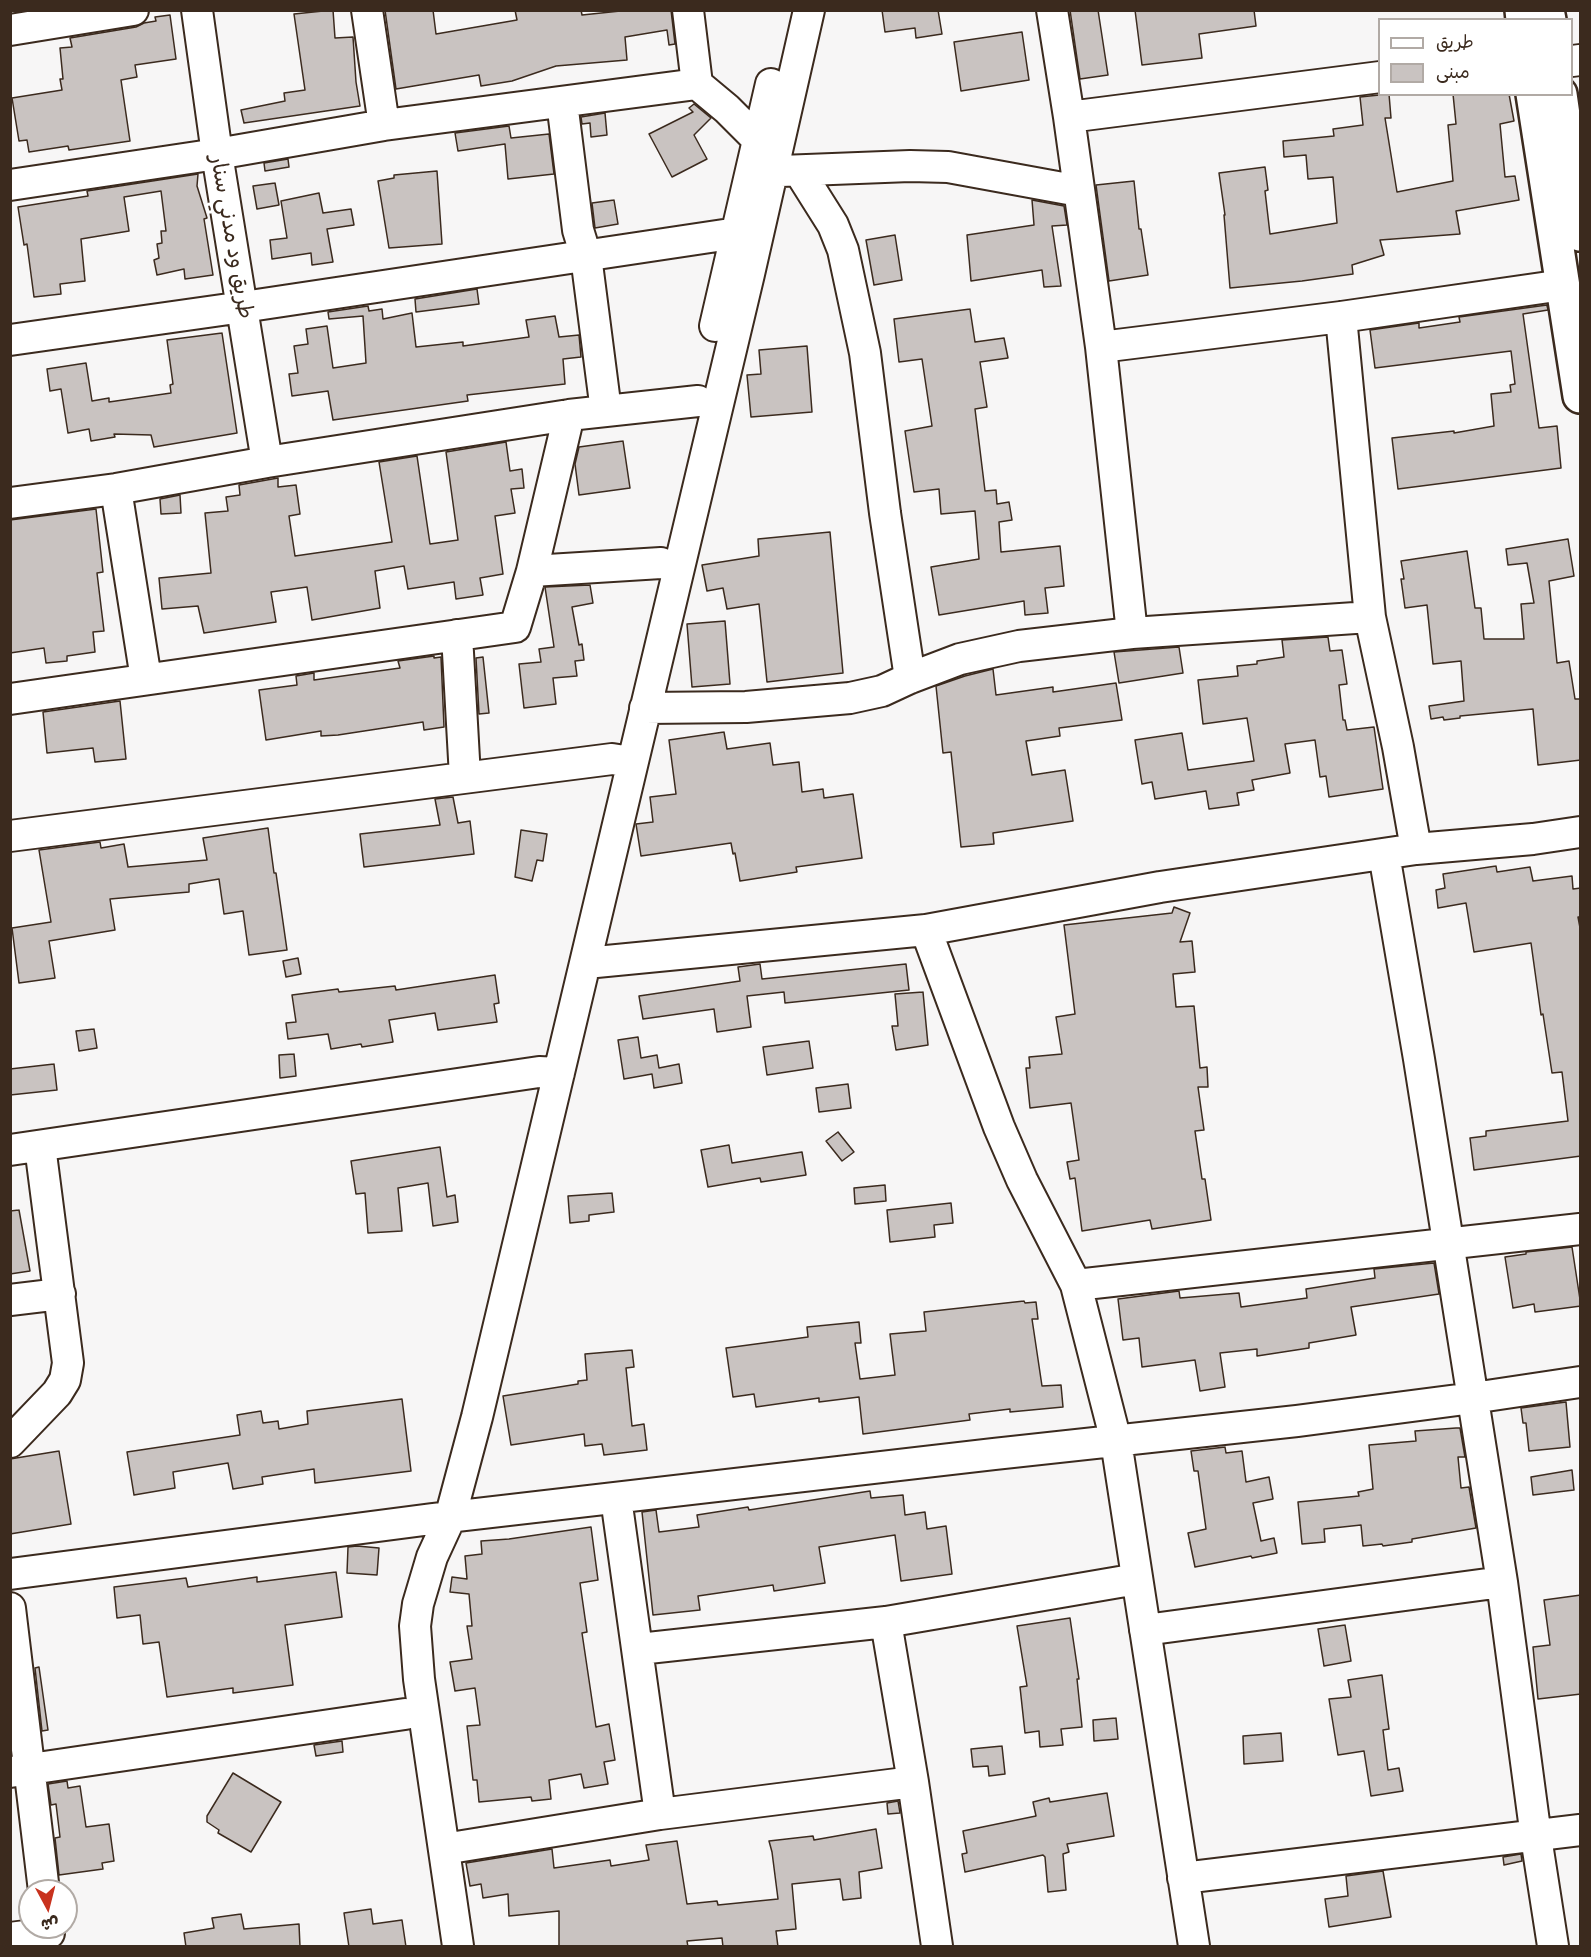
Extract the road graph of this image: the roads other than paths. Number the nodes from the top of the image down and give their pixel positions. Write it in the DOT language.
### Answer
graph roads {
  1 [pos="134,10"];
  2 [pos="197,10"];
  3 [pos="367,10"];
  4 [pos="688,10"];
  5 [pos="788,10"];
  6 [pos="809,10"];
  7 [pos="1052,10"];
  8 [pos="10,30"];
  9 [pos="1378,77"];
  10 [pos="697,84"];
  11 [pos="1533,96"];
  12 [pos="1560,96"];
  13 [pos="562,102"];
  14 [pos="1069,117"];
  15 [pos="384,125"];
  16 [pos="758,140"];
  17 [pos="217,154"];
  18 [pos="786,171"];
  19 [pos="10,185"];
  20 [pos="1079,191"];
  21 [pos="736,233"];
  22 [pos="1581,234"];
  23 [pos="586,256"];
  24 [pos="1563,285"];
  25 [pos="243,308"];
  26 [pos="1341,317"];
  27 [pos="10,340"];
  28 [pos="1101,347"];
  29 [pos="1581,396"];
  30 [pos="698,401"];
  31 [pos="606,411"];
  32 [pos="569,416"];
  33 [pos="267,462"];
  34 [pos="116,489"];
  35 [pos="10,503"];
  36 [pos="661,563"];
  37 [pos="532,571"];
  38 [pos="1370,617"];
  39 [pos="1132,633"];
  40 [pos="457,635"];
  41 [pos="910,678"];
  42 [pos="146,679"];
  43 [pos="10,699"];
  44 [pos="645,708"];
  45 [pos="622,760"];
  46 [pos="465,777"];
  47 [pos="1581,832"];
  48 [pos="10,836"];
  49 [pos="1416,849"];
  50 [pos="1384,854"];
  51 [pos="926,930"];
  52 [pos="586,963"];
  53 [pos="549,1072"];
  54 [pos="40,1146"];
  55 [pos="10,1150"];
  56 [pos="1581,1229"];
  57 [pos="1448,1244"];
  58 [pos="1076,1285"];
  59 [pos="60,1294"];
  60 [pos="10,1300"];
  61 [pos="1581,1382"];
  62 [pos="1473,1398"];
  63 [pos="1116,1441"];
  64 [pos="10,1442"];
  65 [pos="616,1498"];
  66 [pos="441,1519"];
  67 [pos="10,1574"];
  68 [pos="1137,1580"];
  69 [pos="1502,1582"];
  70 [pos="10,1608"];
  71 [pos="886,1622"];
  72 [pos="1145,1630"];
  73 [pos="639,1649"];
  74 [pos="405,1714"];
  75 [pos="20,1771"];
  76 [pos="913,1782"];
  77 [pos="660,1814"];
  78 [pos="1581,1830"];
  79 [pos="1536,1837"];
  80 [pos="444,1849"];
  81 [pos="1183,1878"];
  82 [pos="42,1879"];
  83 [pos="438,1947"];
  84 [pos="458,1947"];
  85 [pos="937,1947"];
  86 [pos="1194,1947"];
  87 [pos="1553,1947"];
  1 -- 8 [label="street"];
  2 -- 17 [label="street, طريق ود مدني سنار"];
  3 -- 15 [label="street"];
  4 -- 10 [label="street"];
  5 -- 16 [label="street"];
  6 -- 18 [label="street"];
  7 -- 14 [label="street"];
  9 -- 14 [label="street"];
  10 -- 13 [label="street"];
  10 -- 16 [label="street"];
  11 -- 24 [label="main road"];
  12 -- 22 [label="main road"];
  13 -- 15 [label="street"];
  13 -- 23 [label="street"];
  14 -- 20 [label="street"];
  15 -- 17 [label="street"];
  16 -- 21 [label="street"];
  17 -- 19 [label="street"];
  17 -- 25 [label="street, طريق ود مدني سنار"];
  18 -- 20 [label="street"];
  18 -- 41 [label="street"];
  18 -- 44 [label="street"];
  20 -- 28 [label="street"];
  21 -- 23 [label="street"];
  21 -- 30 [label="street"];
  23 -- 25 [label="street"];
  23 -- 31 [label="street"];
  24 -- 26 [label="street"];
  24 -- 29 [label="main road"];
  25 -- 27 [label="street"];
  25 -- 33 [label="street, طريق ود مدني سنار"];
  26 -- 28 [label="street"];
  26 -- 38 [label="street"];
  28 -- 39 [label="street"];
  30 -- 31 [label="street"];
  30 -- 36 [label="street"];
  31 -- 32 [label="street"];
  32 -- 33 [label="street"];
  32 -- 37 [label="street"];
  33 -- 34 [label="street"];
  34 -- 35 [label="street"];
  34 -- 42 [label="street"];
  36 -- 37 [label="street"];
  36 -- 45 [label="street"];
  37 -- 40 [label="street"];
  38 -- 39 [label="street"];
  38 -- 49 [label="street"];
  39 -- 41 [label="street"];
  40 -- 42 [label="street"];
  40 -- 46 [label="street"];
  41 -- 44 [label="street"];
  42 -- 43 [label="street"];
  44 -- 45 [label="street"];
  45 -- 46 [label="street"];
  45 -- 52 [label="street"];
  45 -- 53 [label="street"];
  46 -- 48 [label="street"];
  47 -- 49 [label="street"];
  49 -- 50 [label="street"];
  50 -- 51 [label="street"];
  50 -- 57 [label="street"];
  51 -- 52 [label="street"];
  51 -- 58 [label="street"];
  52 -- 53 [label="street"];
  53 -- 54 [label="street"];
  53 -- 66 [label="street"];
  54 -- 55 [label="street"];
  54 -- 59 [label="street"];
  56 -- 57 [label="street"];
  57 -- 58 [label="street"];
  57 -- 62 [label="street"];
  58 -- 63 [label="street"];
  59 -- 60 [label="street"];
  59 -- 64 [label="street"];
  61 -- 62 [label="street"];
  62 -- 63 [label="street"];
  62 -- 69 [label="street"];
  63 -- 65 [label="street"];
  63 -- 68 [label="street"];
  65 -- 66 [label="street"];
  65 -- 73 [label="street"];
  66 -- 67 [label="street"];
  66 -- 74 [label="street"];
  66 -- 80 [label="street"];
  68 -- 71 [label="street"];
  68 -- 72 [label="street"];
  69 -- 72 [label="street"];
  69 -- 79 [label="street"];
  70 -- 75 [label="street"];
  71 -- 73 [label="street"];
  71 -- 76 [label="street"];
  72 -- 81 [label="street"];
  73 -- 77 [label="street"];
  74 -- 75 [label="street"];
  74 -- 83 [label="street"];
  75 -- 82 [label="street"];
  76 -- 77 [label="street"];
  76 -- 85 [label="street"];
  77 -- 80 [label="street"];
  78 -- 79 [label="street"];
  79 -- 81 [label="street"];
  79 -- 87 [label="street"];
  80 -- 84 [label="street"];
  81 -- 86 [label="street"];
}
